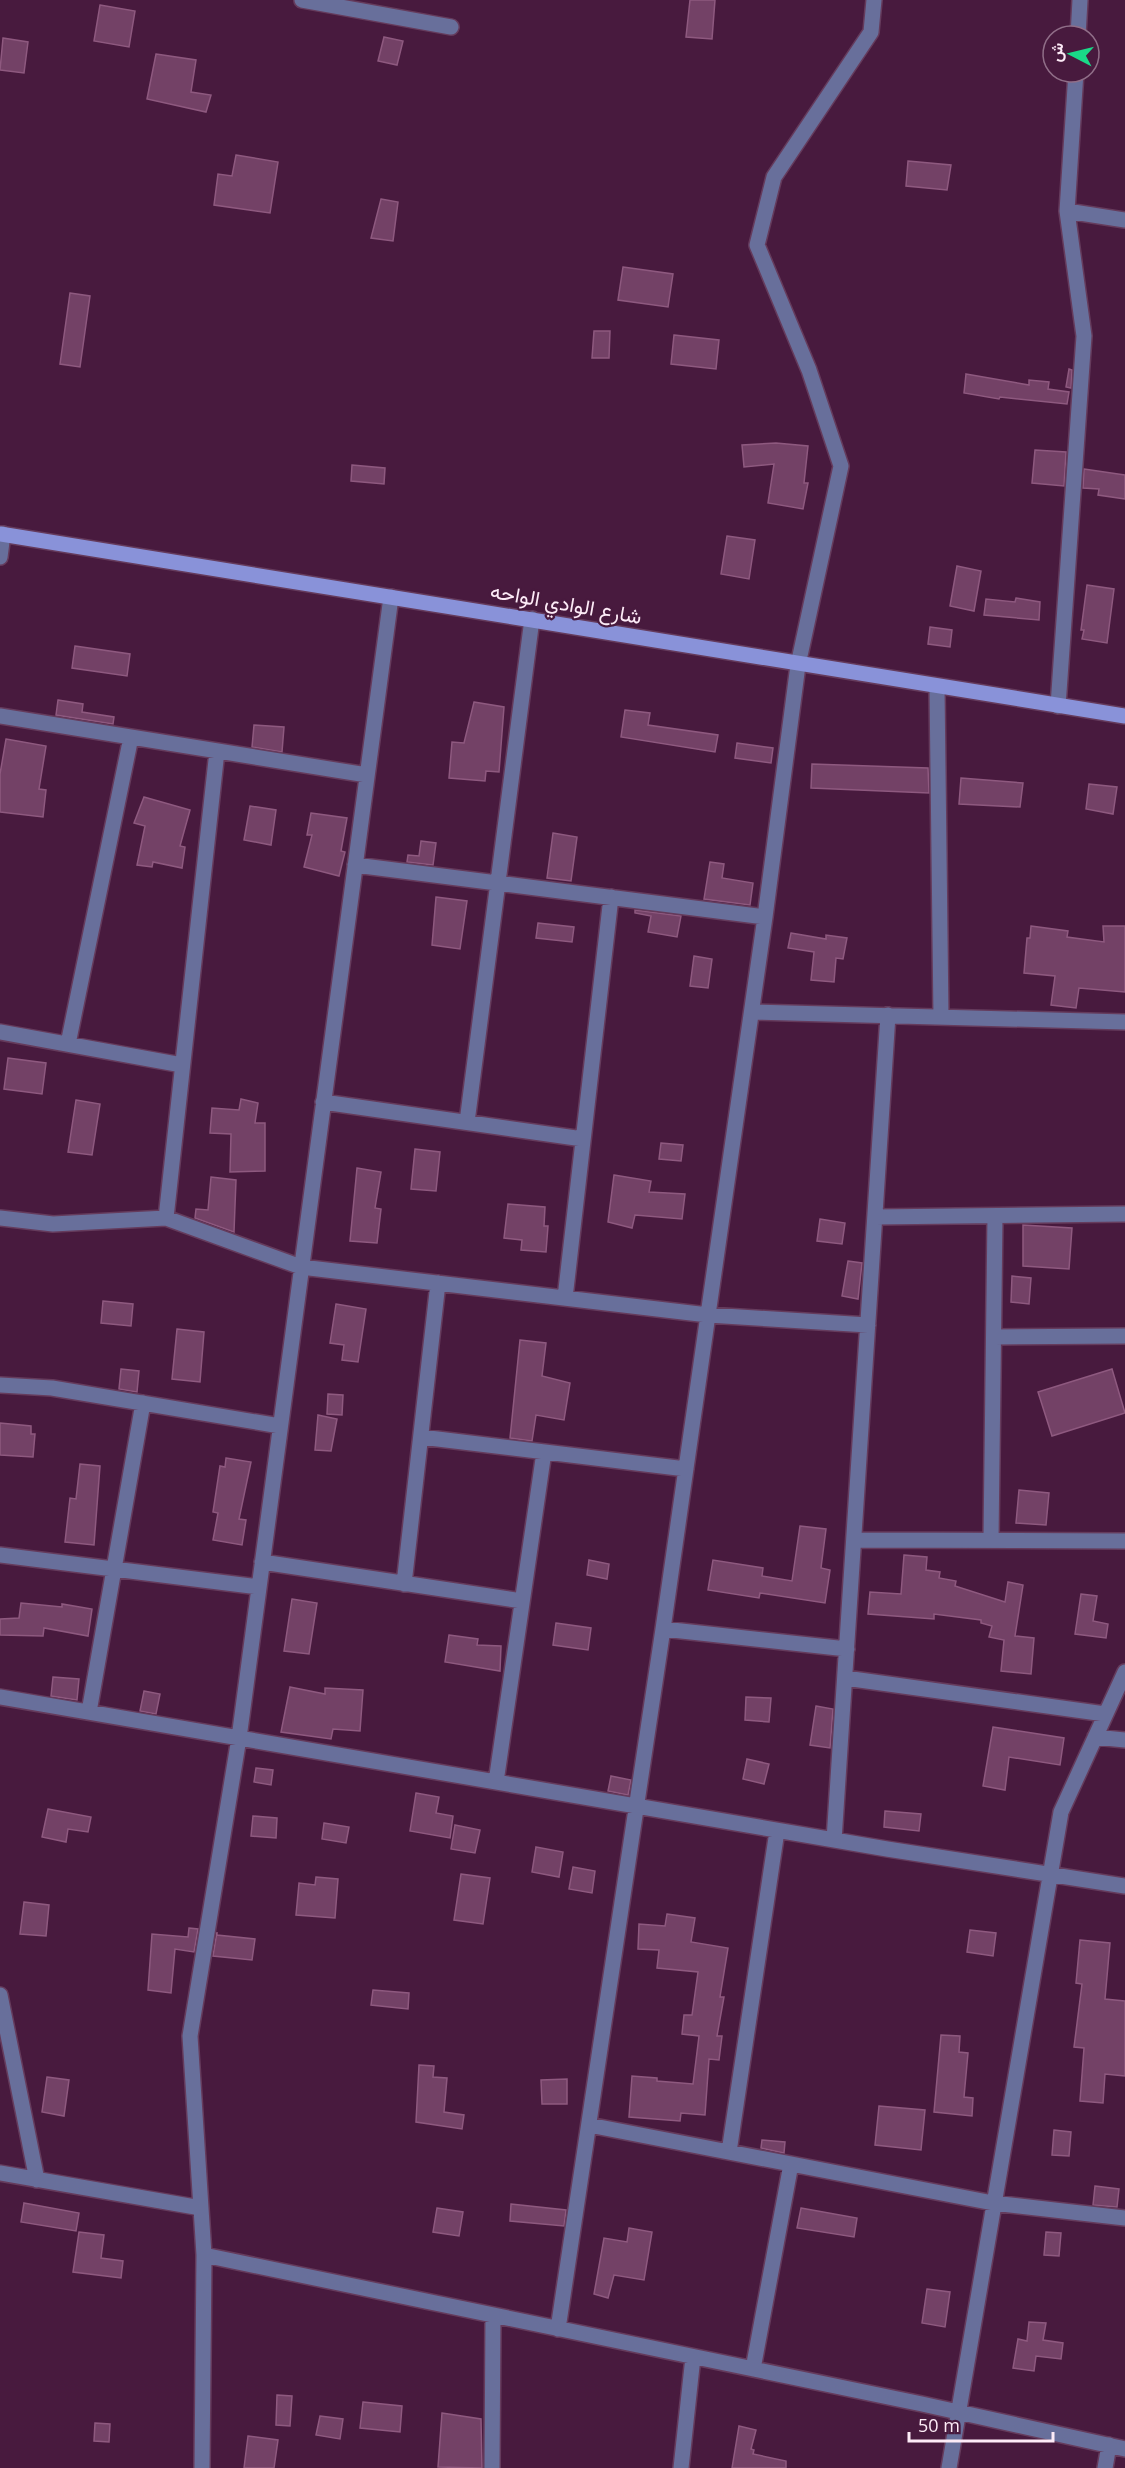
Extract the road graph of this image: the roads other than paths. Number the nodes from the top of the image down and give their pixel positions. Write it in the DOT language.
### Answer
graph roads {
  1 [pos="302,0"];
  2 [pos="874,0"];
  3 [pos="1080,0"];
  4 [pos="1079,24"];
  5 [pos="451,27"];
  6 [pos="1075,84"];
  7 [pos="1067,211"];
  8 [pos="1125,220"];
  9 [pos="2,534"];
  10 [pos="0,557"];
  11 [pos="391,597"];
  12 [pos="532,620"];
  13 [pos="798,665"];
  14 [pos="937,688"];
  15 [pos="1058,706"];
  16 [pos="0,716"];
  17 [pos="1125,716"];
  18 [pos="131,737"];
  19 [pos="217,751"];
  20 [pos="367,775"];
  21 [pos="355,865"];
  22 [pos="498,883"];
  23 [pos="610,897"];
  24 [pos="765,917"];
  25 [pos="752,1012"];
  26 [pos="888,1015"];
  27 [pos="941,1017"];
  28 [pos="1125,1022"];
  29 [pos="0,1032"];
  30 [pos="68,1044"];
  31 [pos="182,1065"];
  32 [pos="323,1102"];
  33 [pos="467,1122"];
  34 [pos="583,1139"];
  35 [pos="1125,1214"];
  36 [pos="995,1216"];
  37 [pos="875,1217"];
  38 [pos="0,1218"];
  39 [pos="166,1218"];
  40 [pos="302,1267"];
  41 [pos="438,1283"];
  42 [pos="565,1298"];
  43 [pos="708,1315"];
  44 [pos="868,1325"];
  45 [pos="994,1336"];
  46 [pos="1125,1336"];
  47 [pos="0,1385"];
  48 [pos="143,1403"];
  49 [pos="280,1426"];
  50 [pos="421,1437"];
  51 [pos="544,1452"];
  52 [pos="686,1469"];
  53 [pos="854,1540"];
  54 [pos="991,1540"];
  55 [pos="1125,1541"];
  56 [pos="0,1556"];
  57 [pos="262,1562"];
  58 [pos="114,1569"];
  59 [pos="404,1584"];
  60 [pos="259,1587"];
  61 [pos="522,1601"];
  62 [pos="663,1629"];
  63 [pos="847,1649"];
  64 [pos="1125,1672"];
  65 [pos="845,1678"];
  66 [pos="0,1697"];
  67 [pos="89,1712"];
  68 [pos="1105,1714"];
  69 [pos="1095,1737"];
  70 [pos="238,1738"];
  71 [pos="1125,1740"];
  72 [pos="495,1782"];
  73 [pos="637,1807"];
  74 [pos="777,1831"];
  75 [pos="834,1840"];
  76 [pos="1050,1874"];
  77 [pos="1125,1886"];
  78 [pos="0,1995"];
  79 [pos="589,2125"];
  80 [pos="729,2152"];
  81 [pos="791,2164"];
  82 [pos="0,2174"];
  83 [pos="37,2180"];
  84 [pos="993,2203"];
  85 [pos="201,2208"];
  86 [pos="1125,2218"];
  87 [pos="204,2256"];
  88 [pos="493,2315"];
  89 [pos="558,2329"];
  90 [pos="693,2357"];
  91 [pos="753,2369"];
  92 [pos="957,2412"];
  93 [pos="1109,2445"];
  94 [pos="1125,2449"];
  95 [pos="202,2468"];
  96 [pos="492,2468"];
  97 [pos="681,2468"];
  98 [pos="949,2468"];
  99 [pos="1105,2468"];
  1 -- 5 [label="street"];
  2 -- 13 [label="street"];
  3 -- 4 [label="street"];
  6 -- 7 [label="street"];
  7 -- 8 [label="street"];
  7 -- 15 [label="street"];
  9 -- 10 [label="street"];
  9 -- 11 [label="main road, شارع الوادي الواحه"];
  11 -- 12 [label="main road, شارع الوادي الواحه"];
  11 -- 20 [label="street"];
  12 -- 13 [label="main road, شارع الوادي الواحه"];
  12 -- 22 [label="street"];
  13 -- 14 [label="main road, شارع الوادي الواحه"];
  13 -- 24 [label="street"];
  14 -- 15 [label="main road, شارع الوادي الواحه"];
  14 -- 27 [label="street"];
  15 -- 17 [label="main road, شارع الوادي الواحه"];
  16 -- 18 [label="street"];
  18 -- 19 [label="street"];
  18 -- 30 [label="street"];
  19 -- 20 [label="street"];
  19 -- 31 [label="street"];
  20 -- 21 [label="street"];
  21 -- 22 [label="street"];
  21 -- 32 [label="street"];
  22 -- 23 [label="street"];
  22 -- 33 [label="street"];
  23 -- 24 [label="street"];
  23 -- 34 [label="street"];
  24 -- 25 [label="street"];
  25 -- 26 [label="street"];
  25 -- 43 [label="street"];
  26 -- 27 [label="street"];
  26 -- 37 [label="street"];
  27 -- 28 [label="street"];
  29 -- 30 [label="street"];
  30 -- 31 [label="street"];
  31 -- 39 [label="street"];
  32 -- 33 [label="street"];
  32 -- 40 [label="street"];
  33 -- 34 [label="street"];
  34 -- 42 [label="street"];
  35 -- 36 [label="street"];
  36 -- 37 [label="street"];
  36 -- 45 [label="street"];
  37 -- 44 [label="street"];
  38 -- 39 [label="street"];
  39 -- 40 [label="street"];
  40 -- 41 [label="street"];
  40 -- 49 [label="street"];
  41 -- 42 [label="street"];
  41 -- 50 [label="street"];
  42 -- 43 [label="street"];
  43 -- 44 [label="street"];
  43 -- 52 [label="street"];
  44 -- 53 [label="street"];
  45 -- 46 [label="street"];
  45 -- 54 [label="street"];
  47 -- 48 [label="street"];
  48 -- 49 [label="street"];
  48 -- 58 [label="street"];
  49 -- 57 [label="street"];
  50 -- 51 [label="street"];
  50 -- 59 [label="street"];
  51 -- 52 [label="street"];
  51 -- 61 [label="street"];
  52 -- 62 [label="street"];
  53 -- 54 [label="street"];
  53 -- 63 [label="street"];
  54 -- 55 [label="street"];
  56 -- 58 [label="street"];
  57 -- 59 [label="street"];
  57 -- 60 [label="street"];
  58 -- 60 [label="street"];
  58 -- 67 [label="street"];
  59 -- 61 [label="street"];
  60 -- 70 [label="street"];
  61 -- 72 [label="street"];
  62 -- 63 [label="street"];
  62 -- 73 [label="street"];
  63 -- 65 [label="street"];
  64 -- 68 [label="street"];
  65 -- 68 [label="street"];
  65 -- 75 [label="street"];
  66 -- 67 [label="street"];
  67 -- 70 [label="street"];
  68 -- 69 [label="street"];
  69 -- 71 [label="street"];
  69 -- 76 [label="street"];
  70 -- 72 [label="street"];
  70 -- 85 [label="street"];
  72 -- 73 [label="street"];
  73 -- 74 [label="street"];
  73 -- 79 [label="street"];
  74 -- 75 [label="street"];
  74 -- 80 [label="street"];
  75 -- 76 [label="street"];
  76 -- 77 [label="street"];
  76 -- 84 [label="street"];
  78 -- 83 [label="street"];
  79 -- 80 [label="street"];
  79 -- 89 [label="street"];
  80 -- 81 [label="street"];
  81 -- 84 [label="street"];
  81 -- 91 [label="street"];
  82 -- 83 [label="street"];
  83 -- 85 [label="street"];
  84 -- 86 [label="street"];
  84 -- 92 [label="street"];
  85 -- 87 [label="street"];
  87 -- 88 [label="street"];
  87 -- 95 [label="street"];
  88 -- 89 [label="street"];
  88 -- 96 [label="street"];
  89 -- 90 [label="street"];
  90 -- 91 [label="street"];
  90 -- 97 [label="street"];
  91 -- 92 [label="street"];
  92 -- 93 [label="street"];
  92 -- 98 [label="street"];
  93 -- 94 [label="street"];
  93 -- 99 [label="street"];
}
